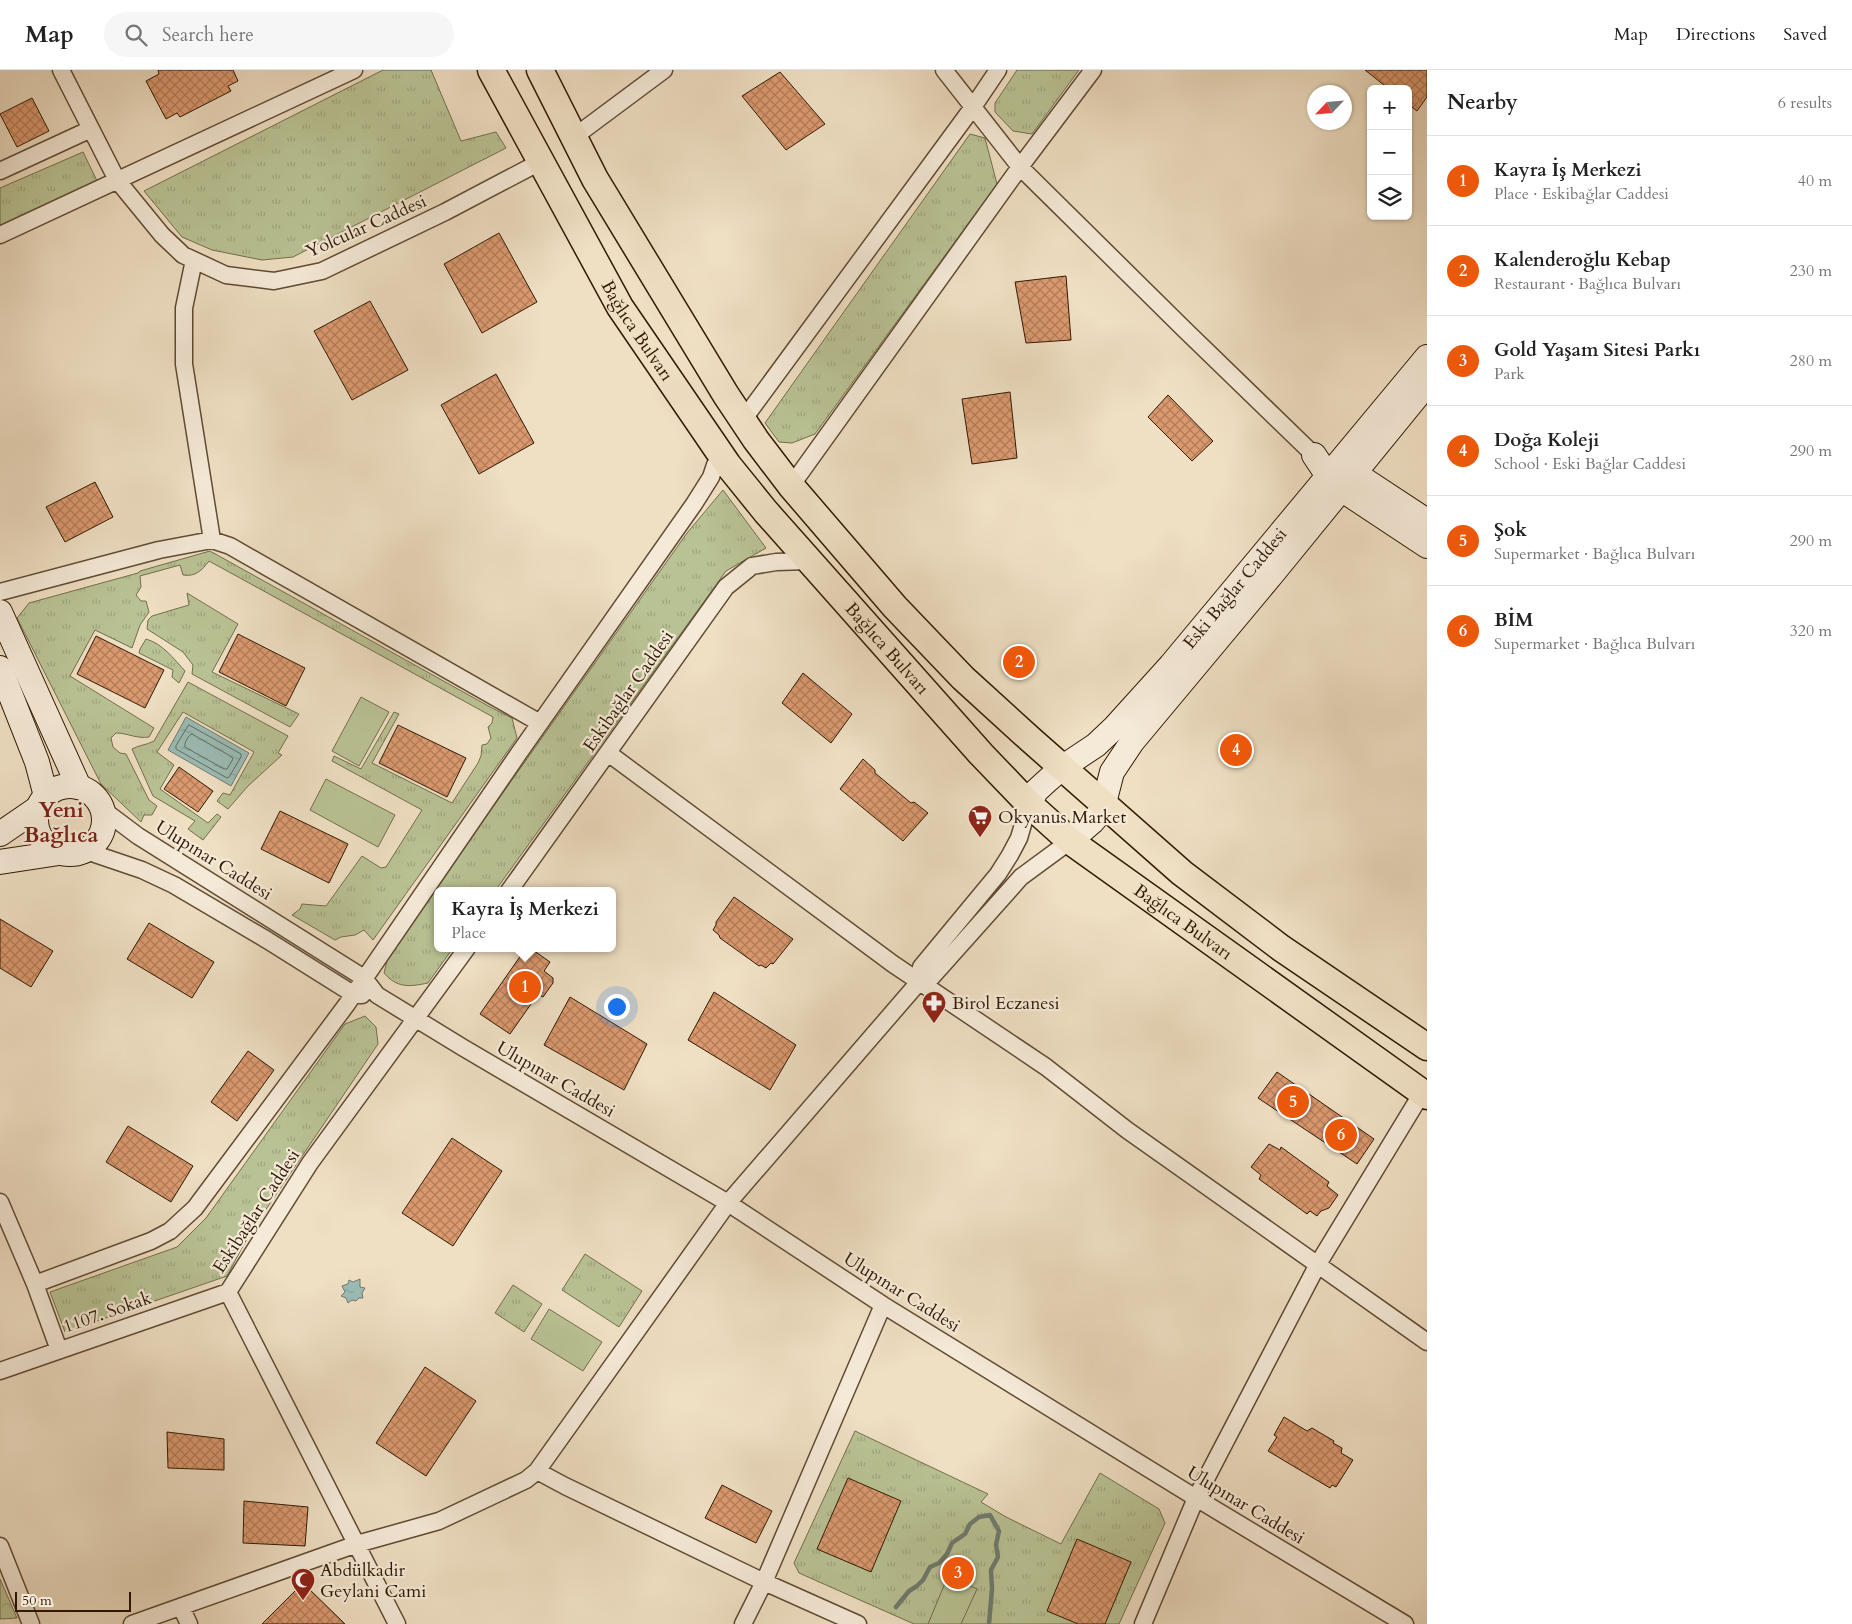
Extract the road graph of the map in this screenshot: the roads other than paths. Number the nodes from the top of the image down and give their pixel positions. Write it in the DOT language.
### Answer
graph roads {
  1 [pos="61,70"];
  2 [pos="354,70"];
  3 [pos="491,70"];
  4 [pos="540,70"];
  5 [pos="664,70"];
  6 [pos="944,70"];
  7 [pos="998,70"];
  8 [pos="1092,70"];
  9 [pos="973,107"];
  10 [pos="91,129"];
  11 [pos="574,137"];
  12 [pos="542,161"];
  13 [pos="1020,167"];
  14 [pos="0,171"];
  15 [pos="117,180"];
  16 [pos="0,235"];
  17 [pos="194,260"];
  18 [pos="1427,357"];
  19 [pos="1427,384"];
  20 [pos="743,420"];
  21 [pos="1314,454"];
  22 [pos="722,457"];
  23 [pos="1341,474"];
  24 [pos="791,486"];
  25 [pos="1427,521"];
  26 [pos="212,540"];
  27 [pos="1427,546"];
  28 [pos="810,561"];
  29 [pos="0,592"];
  30 [pos="0,612"];
  31 [pos="0,668"];
  32 [pos="540,723"];
  33 [pos="608,753"];
  34 [pos="1063,767"];
  35 [pos="79,787"];
  36 [pos="42,802"];
  37 [pos="1104,803"];
  38 [pos="1029,804"];
  39 [pos="102,809"];
  40 [pos="0,834"];
  41 [pos="1070,841"];
  42 [pos="86,850"];
  43 [pos="59,853"];
  44 [pos="0,862"];
  45 [pos="512,887"];
  46 [pos="464,952"];
  47 [pos="364,978"];
  48 [pos="919,982"];
  49 [pos="353,994"];
  50 [pos="377,995"];
  51 [pos="416,1019"];
  52 [pos="1427,1047"];
  53 [pos="1425,1094"];
  54 [pos="0,1202"];
  55 [pos="728,1203"];
  56 [pos="1318,1264"];
  57 [pos="35,1284"];
  58 [pos="228,1292"];
  59 [pos="883,1305"];
  60 [pos="1427,1342"];
  61 [pos="59,1350"];
  62 [pos="0,1371"];
  63 [pos="537,1470"];
  64 [pos="1196,1498"];
  65 [pos="357,1544"];
  66 [pos="0,1546"];
  67 [pos="764,1582"];
  68 [pos="182,1607"];
  69 [pos="31,1624"];
  70 [pos="132,1624"];
  71 [pos="189,1624"];
  72 [pos="397,1624"];
  73 [pos="743,1624"];
  74 [pos="858,1624"];
  75 [pos="1143,1624"];
  76 [pos="1405,1624"];
  1 -- 10 [label="street, Yolcular Caddesi"];
  2 -- 15 [label="street"];
  3 -- 12 [label="main road, Bağlıca Bulvarı"];
  4 -- 11 [label="main road, Bağlıca Bulvarı"];
  5 -- 11 [label="street"];
  6 -- 9 [label="street"];
  7 -- 9 [label="street"];
  8 -- 13 [label="street"];
  9 -- 13 [label="street"];
  9 -- 20 [label="street"];
  10 -- 14 [label="street"];
  10 -- 15 [label="street, Yolcular Caddesi"];
  11 -- 20 [label="main road, Bağlıca Bulvarı"];
  12 -- 17 [label="street, Yolcular Caddesi"];
  12 -- 22 [label="main road, Bağlıca Bulvarı"];
  13 -- 21 [label="street"];
  13 -- 24 [label="street"];
  15 -- 16 [label="street"];
  15 -- 17 [label="street, Yolcular Caddesi"];
  17 -- 26 [label="street"];
  18 -- 23 [label="street, Eski Bağlar Caddesi"];
  19 -- 23 [label="street"];
  20 -- 24 [label="main road, Bağlıca Bulvarı"];
  21 -- 23 [label="street"];
  22 -- 28 [label="main road, Bağlıca Bulvarı"];
  22 -- 32 [label="street"];
  23 -- 25 [label="street"];
  23 -- 27 [label="street"];
  23 -- 34 [label="street, Eski Bağlar Caddesi"];
  23 -- 37 [label="street"];
  24 -- 34 [label="main road, Bağlıca Bulvarı"];
  26 -- 29 [label="street"];
  26 -- 32 [label="street"];
  28 -- 33 [label="street, Eskibağlar Caddesi"];
  28 -- 38 [label="main road, Bağlıca Bulvarı"];
  30 -- 35 [label="street"];
  31 -- 36 [label="street"];
  32 -- 47 [label="street"];
  33 -- 45 [label="street, Eskibağlar Caddesi"];
  33 -- 48 [label="street"];
  34 -- 37 [label="main road, Bağlıca Bulvarı"];
  34 -- 38 [label="street, Eski Bağlar Caddesi"];
  35 -- 36 [label="street"];
  35 -- 39 [label="street"];
  36 -- 40 [label="street"];
  36 -- 43 [label="street"];
  37 -- 41 [label="street"];
  37 -- 52 [label="main road, Bağlıca Bulvarı"];
  38 -- 41 [label="main road, Bağlıca Bulvarı"];
  38 -- 48 [label="street"];
  39 -- 42 [label="street"];
  39 -- 47 [label="street, Ulupınar Caddesi"];
  41 -- 48 [label="street"];
  41 -- 53 [label="main road, Bağlıca Bulvarı"];
  42 -- 43 [label="street"];
  42 -- 49 [label="street"];
  43 -- 44 [label="street"];
  46 -- 51 [label="street, Eskibağlar Caddesi"];
  47 -- 49 [label="street"];
  47 -- 50 [label="street, Ulupınar Caddesi"];
  48 -- 55 [label="street"];
  48 -- 56 [label="street"];
  49 -- 50 [label="street, Ulupınar Caddesi"];
  49 -- 57 [label="street"];
  50 -- 51 [label="street, Ulupınar Caddesi"];
  51 -- 55 [label="street, Ulupınar Caddesi"];
  51 -- 58 [label="street, Eskibağlar Caddesi"];
  53 -- 56 [label="street"];
  54 -- 57 [label="street"];
  55 -- 59 [label="street, Ulupınar Caddesi"];
  55 -- 63 [label="street"];
  56 -- 60 [label="street"];
  56 -- 64 [label="street"];
  57 -- 61 [label="street"];
  58 -- 61 [label="street, 1107. Sokak"];
  58 -- 65 [label="street, Eskibağlar Caddesi"];
  59 -- 64 [label="street, Ulupınar Caddesi"];
  59 -- 67 [label="street"];
  61 -- 62 [label="street, 1107. Sokak"];
  63 -- 65 [label="street"];
  63 -- 67 [label="street"];
  64 -- 75 [label="street"];
  64 -- 76 [label="street, Ulupınar Caddesi"];
  65 -- 68 [label="street"];
  65 -- 72 [label="street, Eskibağlar Caddesi"];
  66 -- 69 [label="street"];
  67 -- 73 [label="street"];
  67 -- 74 [label="street"];
  68 -- 70 [label="street"];
  68 -- 71 [label="street"];
}
